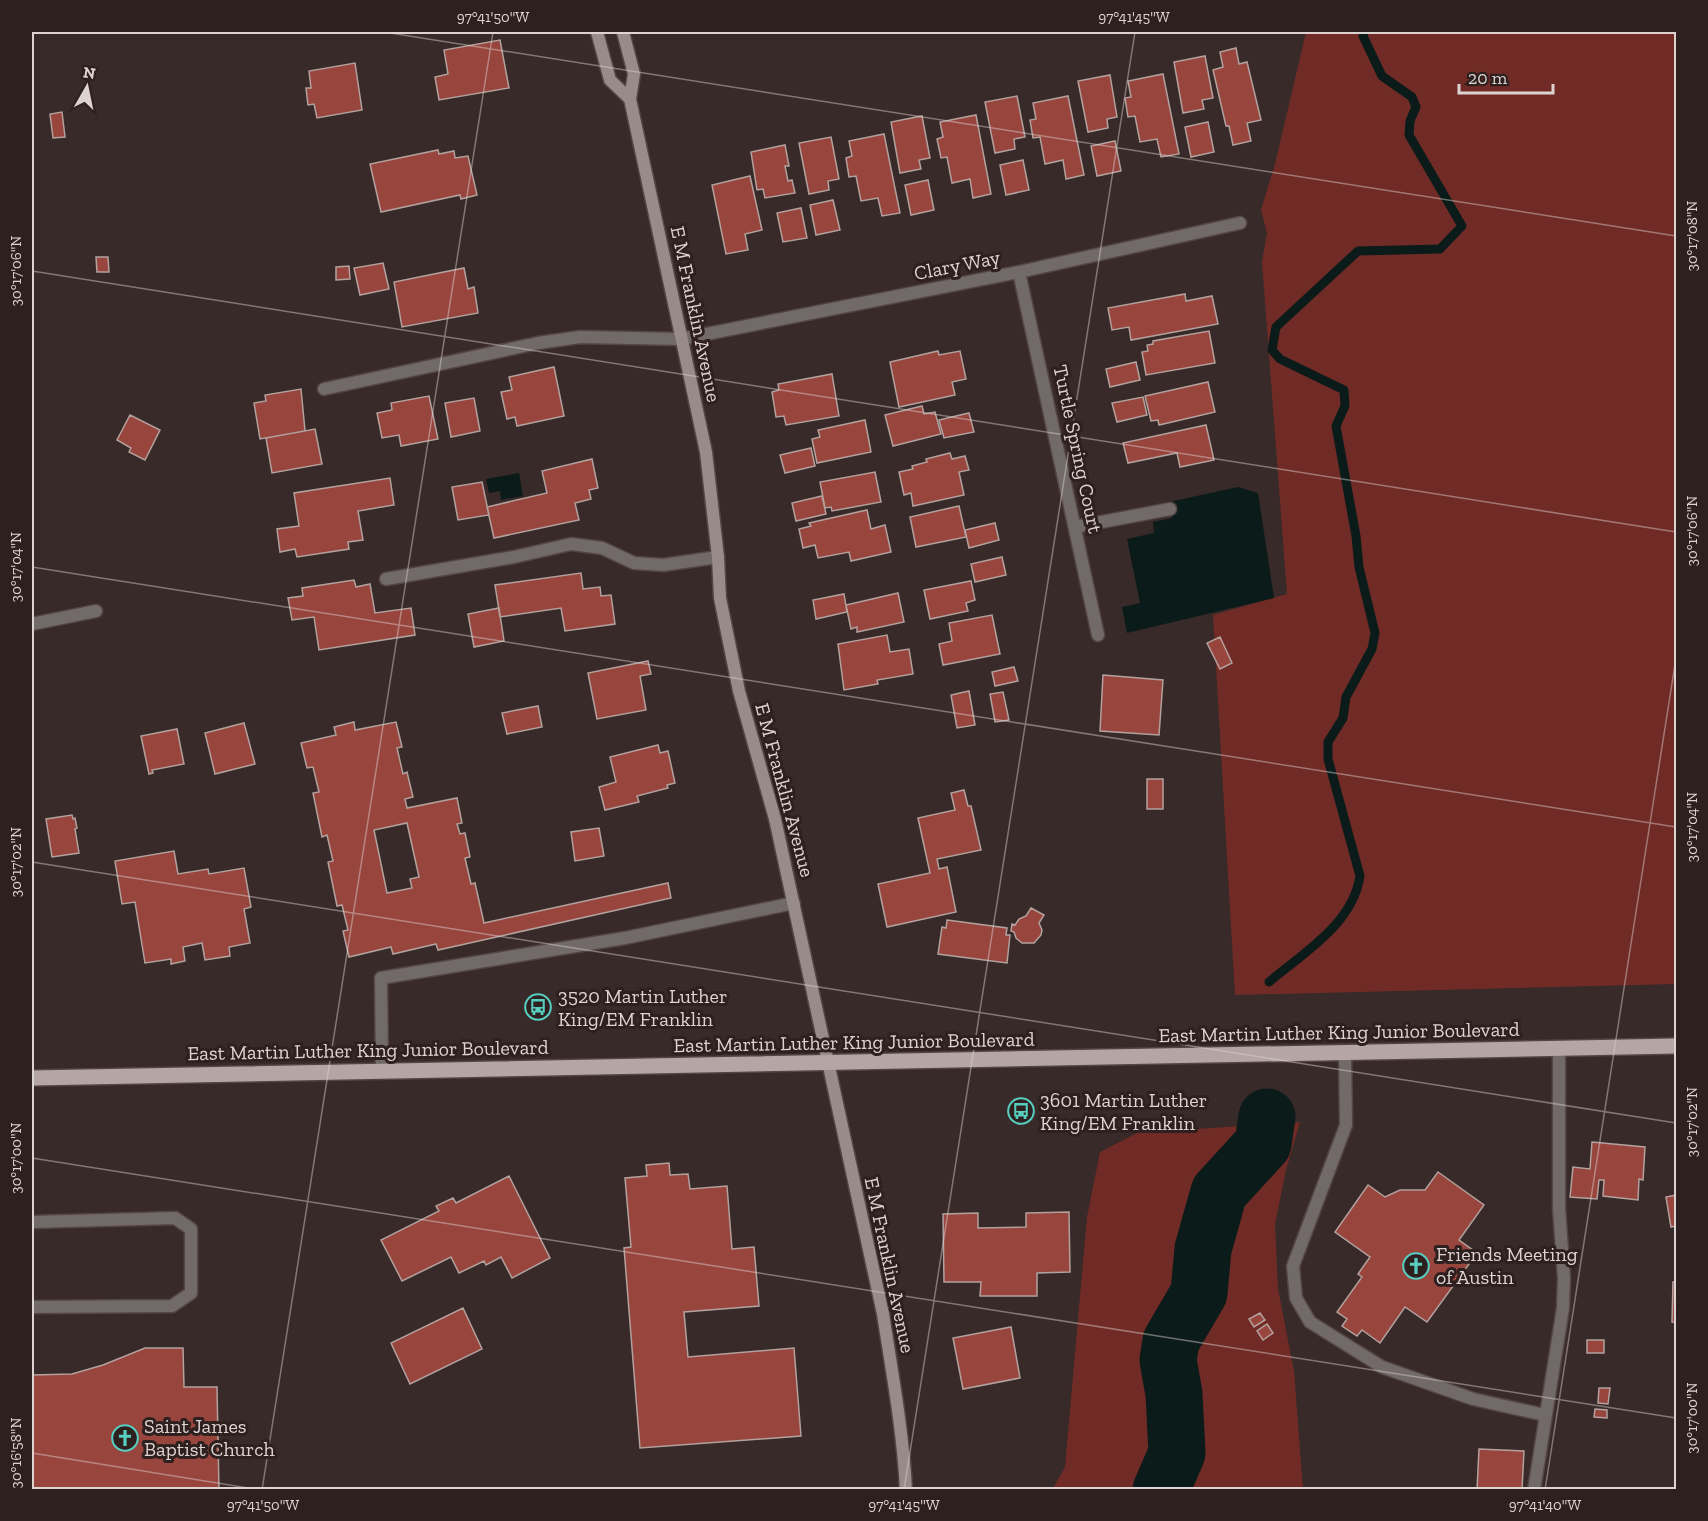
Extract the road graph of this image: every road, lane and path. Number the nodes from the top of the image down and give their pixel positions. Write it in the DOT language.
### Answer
graph roads {
  1 [pos="597,32"];
  2 [pos="623,32"];
  3 [pos="630,99"];
  4 [pos="1240,223"];
  5 [pos="1019,272"];
  6 [pos="681,339"];
  7 [pos="324,389"];
  8 [pos="1170,510"];
  9 [pos="1075,527"];
  10 [pos="718,557"];
  11 [pos="386,579"];
  12 [pos="96,611"];
  13 [pos="32,624"];
  14 [pos="1098,635"];
  15 [pos="794,903"];
  16 [pos="1677,1046"];
  17 [pos="1559,1048"];
  18 [pos="1345,1053"];
  19 [pos="828,1063"];
  20 [pos="382,1071"];
  21 [pos="32,1078"];
  22 [pos="32,1222"];
  23 [pos="32,1307"];
  24 [pos="1545,1415"];
  25 [pos="906,1490"];
  26 [pos="1534,1490"];
  1 -- 3 [label="street"];
  2 -- 3 [label="street, E M Franklin Avenue"];
  3 -- 6 [label="street, E M Franklin Avenue"];
  4 -- 5 [label="street, Clary Way"];
  5 -- 6 [label="street, Clary Way"];
  5 -- 9 [label="street, Turtle Spring Court"];
  6 -- 7 [label="street, Clary Way"];
  6 -- 10 [label="street, E M Franklin Avenue"];
  8 -- 9 [label="street"];
  9 -- 14 [label="street, Turtle Spring Court"];
  10 -- 11 [label="street"];
  10 -- 15 [label="street, E M Franklin Avenue"];
  12 -- 13 [label="street"];
  15 -- 19 [label="street, E M Franklin Avenue"];
  15 -- 20 [label="street"];
  16 -- 17 [label="main road, East Martin Luther King Junior Boulevard"];
  17 -- 18 [label="main road, East Martin Luther King Junior Boulevard"];
  17 -- 24 [label="street"];
  18 -- 19 [label="main road, East Martin Luther King Junior Boulevard"];
  18 -- 24 [label="street"];
  19 -- 20 [label="main road, East Martin Luther King Junior Boulevard"];
  19 -- 25 [label="street, E M Franklin Avenue"];
  20 -- 21 [label="main road, East Martin Luther King Junior Boulevard"];
  22 -- 23 [label="street"];
  24 -- 26 [label="street"];
}
